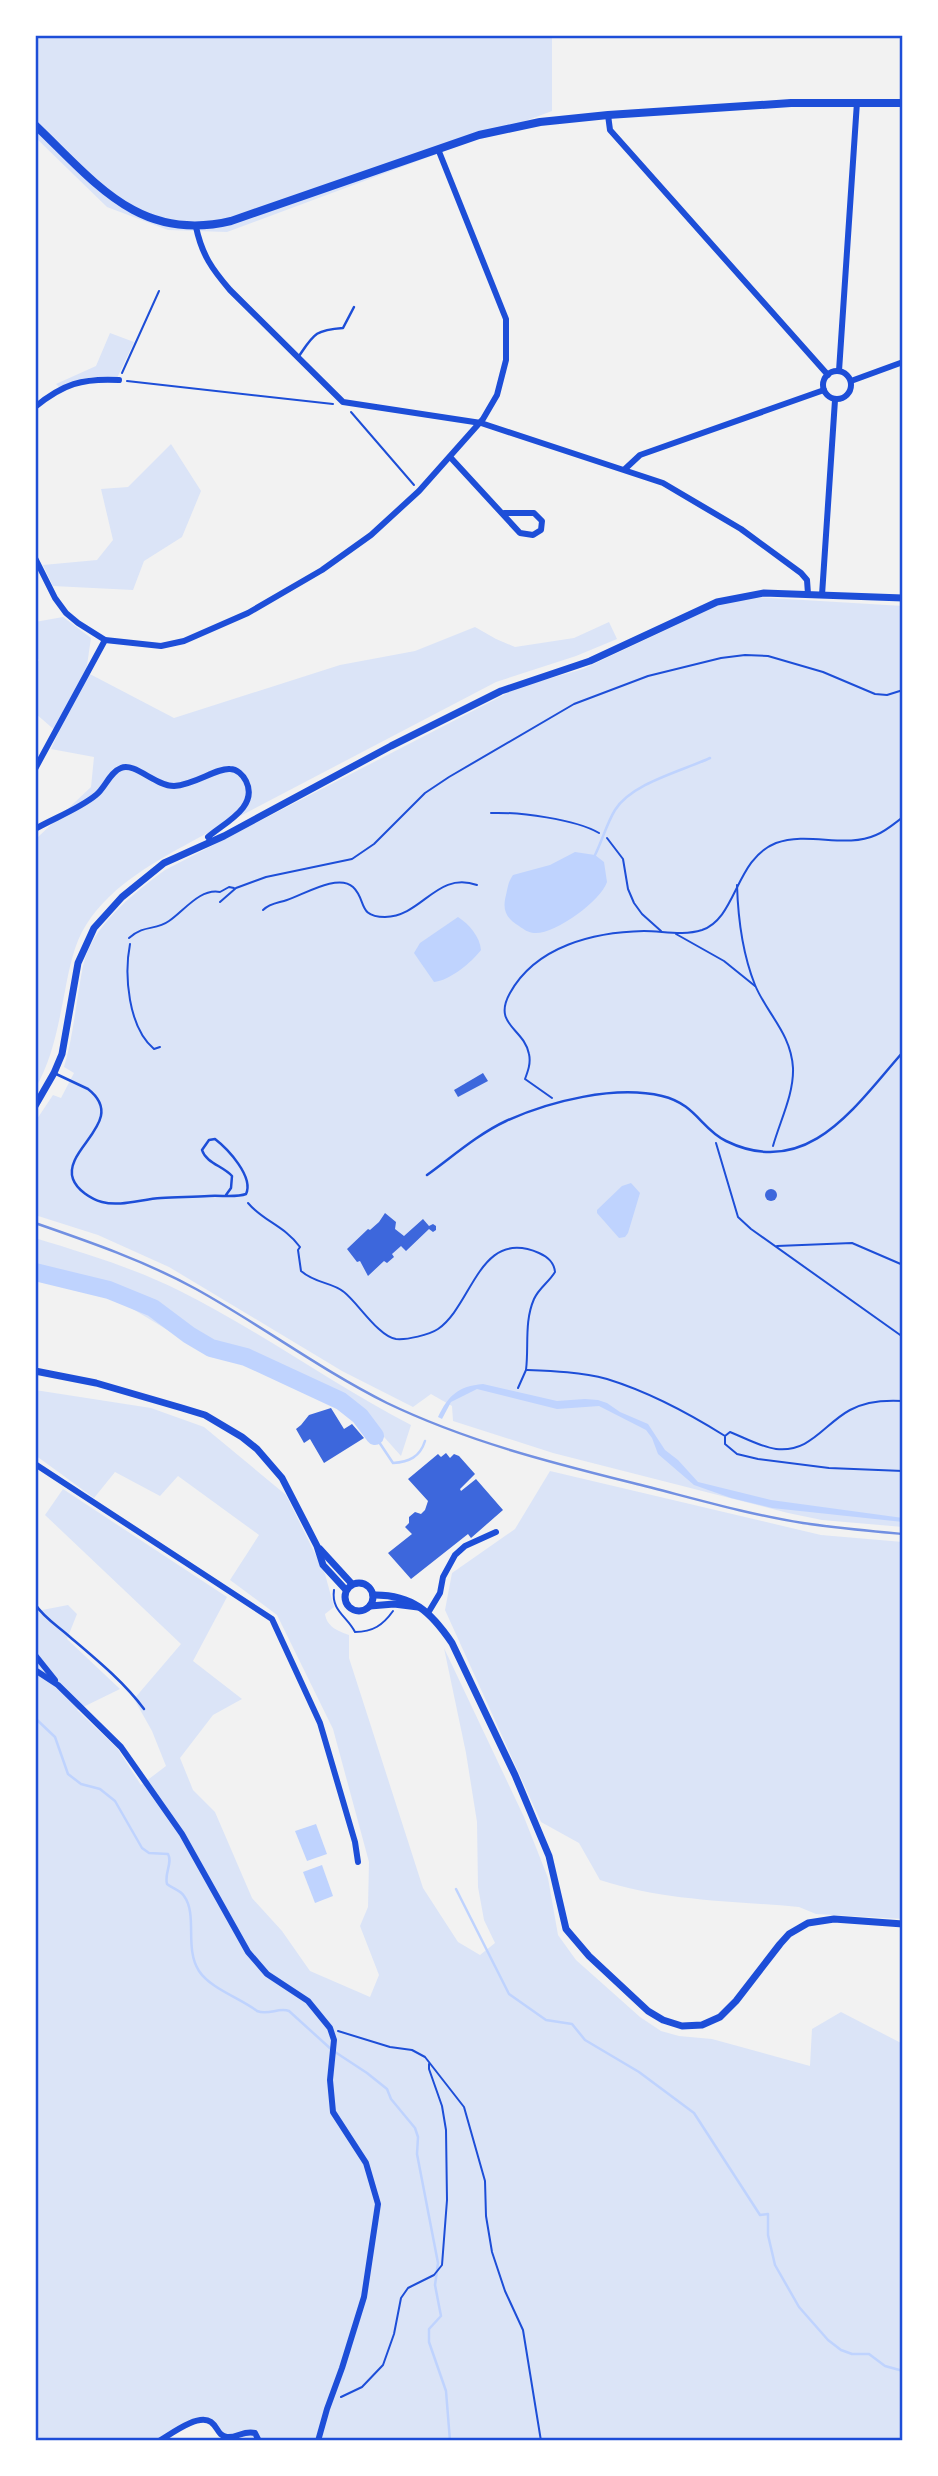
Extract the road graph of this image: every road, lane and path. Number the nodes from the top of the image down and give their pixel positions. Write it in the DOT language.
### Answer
graph roads {
  1 [pos="857,102"];
  2 [pos="903,103"];
  3 [pos="608,115"];
  4 [pos="35,125"];
  5 [pos="438,149"];
  6 [pos="195,228"];
  7 [pos="159,291"];
  8 [pos="354,307"];
  9 [pos="297,359"];
  10 [pos="903,362"];
  11 [pos="839,371"];
  12 [pos="828,375"];
  13 [pos="118,380"];
  14 [pos="851,381"];
  15 [pos="824,390"];
  16 [pos="835,400"];
  17 [pos="343,402"];
  18 [pos="35,407"];
  19 [pos="481,423"];
  20 [pos="451,458"];
  21 [pos="625,470"];
  22 [pos="419,491"];
  23 [pos="504,513"];
  24 [pos="35,558"];
  25 [pos="808,594"];
  26 [pos="822,595"];
  27 [pos="903,598"];
  28 [pos="106,640"];
  29 [pos="903,690"];
  30 [pos="35,769"];
  31 [pos="491,813"];
  32 [pos="903,817"];
  33 [pos="35,829"];
  34 [pos="599,833"];
  35 [pos="607,838"];
  36 [pos="211,841"];
  37 [pos="737,884"];
  38 [pos="477,885"];
  39 [pos="236,888"];
  40 [pos="220,902"];
  41 [pos="263,910"];
  42 [pos="662,931"];
  43 [pos="675,933"];
  44 [pos="129,938"];
  45 [pos="130,944"];
  46 [pos="756,987"];
  47 [pos="160,1047"];
  48 [pos="903,1052"];
  49 [pos="54,1073"];
  50 [pos="559,1103"];
  51 [pos="35,1106"];
  52 [pos="713,1132"];
  53 [pos="771,1153"];
  54 [pos="427,1175"];
  55 [pos="226,1195"];
  56 [pos="248,1203"];
  57 [pos="776,1246"];
  58 [pos="903,1265"];
  59 [pos="903,1337"];
  60 [pos="526,1370"];
  61 [pos="35,1371"];
  62 [pos="518,1388"];
  63 [pos="903,1401"];
  64 [pos="725,1436"];
  65 [pos="35,1464"];
  66 [pos="903,1471"];
  67 [pos="496,1532"];
  68 [pos="335,1585"];
  69 [pos="349,1587"];
  70 [pos="373,1595"];
  71 [pos="35,1604"];
  72 [pos="370,1606"];
  73 [pos="394,1607"];
  74 [pos="418,1607"];
  75 [pos="428,1613"];
  76 [pos="35,1655"];
  77 [pos="35,1670"];
  78 [pos="58,1685"];
  79 [pos="144,1709"];
  80 [pos="358,1862"];
  81 [pos="903,1923"];
  82 [pos="330,2028"];
  83 [pos="430,2062"];
  84 [pos="330,2398"];
  85 [pos="159,2441"];
  86 [pos="259,2441"];
  87 [pos="318,2441"];
  88 [pos="541,2441"];
  1 -- 2 [label="main road"];
  1 -- 3 [label="main road"];
  1 -- 11 [label="street"];
  3 -- 5 [label="main road"];
  3 -- 12 [label="street"];
  4 -- 6 [label="main road"];
  5 -- 6 [label="main road"];
  5 -- 19 [label="street"];
  6 -- 9 [label="street"];
  7 -- 13 [label="path"];
  8 -- 9 [label="lane"];
  9 -- 17 [label="street"];
  10 -- 14 [label="street"];
  11 -- 12 [label="street"];
  11 -- 14 [label="street"];
  12 -- 15 [label="street"];
  13 -- 17 [label="path"];
  13 -- 18 [label="street"];
  14 -- 16 [label="street"];
  15 -- 16 [label="street"];
  15 -- 21 [label="street"];
  16 -- 26 [label="street"];
  17 -- 19 [label="street"];
  17 -- 22 [label="path"];
  19 -- 20 [label="street"];
  19 -- 21 [label="street"];
  20 -- 22 [label="street"];
  20 -- 23 [label="street"];
  21 -- 25 [label="street"];
  22 -- 28 [label="street"];
  23 -- 23 [label="street"];
  24 -- 28 [label="street"];
  25 -- 26 [label="street"];
  25 -- 36 [label="street"];
  26 -- 27 [label="street"];
  28 -- 30 [label="street"];
  29 -- 39 [label="path"];
  31 -- 34 [label="path"];
  32 -- 37 [label="path"];
  33 -- 36 [label="street"];
  35 -- 42 [label="path"];
  36 -- 49 [label="street"];
  37 -- 43 [label="path"];
  37 -- 46 [label="path"];
  38 -- 41 [label="path"];
  39 -- 40 [label="path"];
  39 -- 44 [label="path"];
  42 -- 43 [label="path"];
  42 -- 50 [label="path"];
  43 -- 46 [label="path"];
  45 -- 47 [label="path"];
  46 -- 53 [label="path"];
  48 -- 53 [label="lane"];
  49 -- 51 [label="street"];
  49 -- 55 [label="lane"];
  50 -- 52 [label="lane"];
  50 -- 54 [label="lane"];
  52 -- 53 [label="lane"];
  52 -- 57 [label="path"];
  55 -- 55 [label="lane"];
  56 -- 60 [label="path"];
  57 -- 58 [label="path"];
  57 -- 59 [label="path"];
  60 -- 62 [label="path"];
  60 -- 64 [label="path"];
  61 -- 69 [label="street"];
  63 -- 64 [label="path"];
  64 -- 66 [label="path"];
  65 -- 80 [label="street"];
  67 -- 75 [label="street"];
  68 -- 73 [label="path"];
  69 -- 70 [label="street"];
  69 -- 72 [label="street"];
  70 -- 72 [label="street"];
  70 -- 74 [label="street"];
  71 -- 79 [label="lane"];
  72 -- 74 [label="street"];
  74 -- 75 [label="street"];
  75 -- 81 [label="street"];
  76 -- 78 [label="street"];
  77 -- 78 [label="street"];
  78 -- 82 [label="street"];
  82 -- 83 [label="path"];
  82 -- 84 [label="street"];
  83 -- 84 [label="path"];
  83 -- 88 [label="path"];
  84 -- 87 [label="street"];
  85 -- 86 [label="street"];
}
